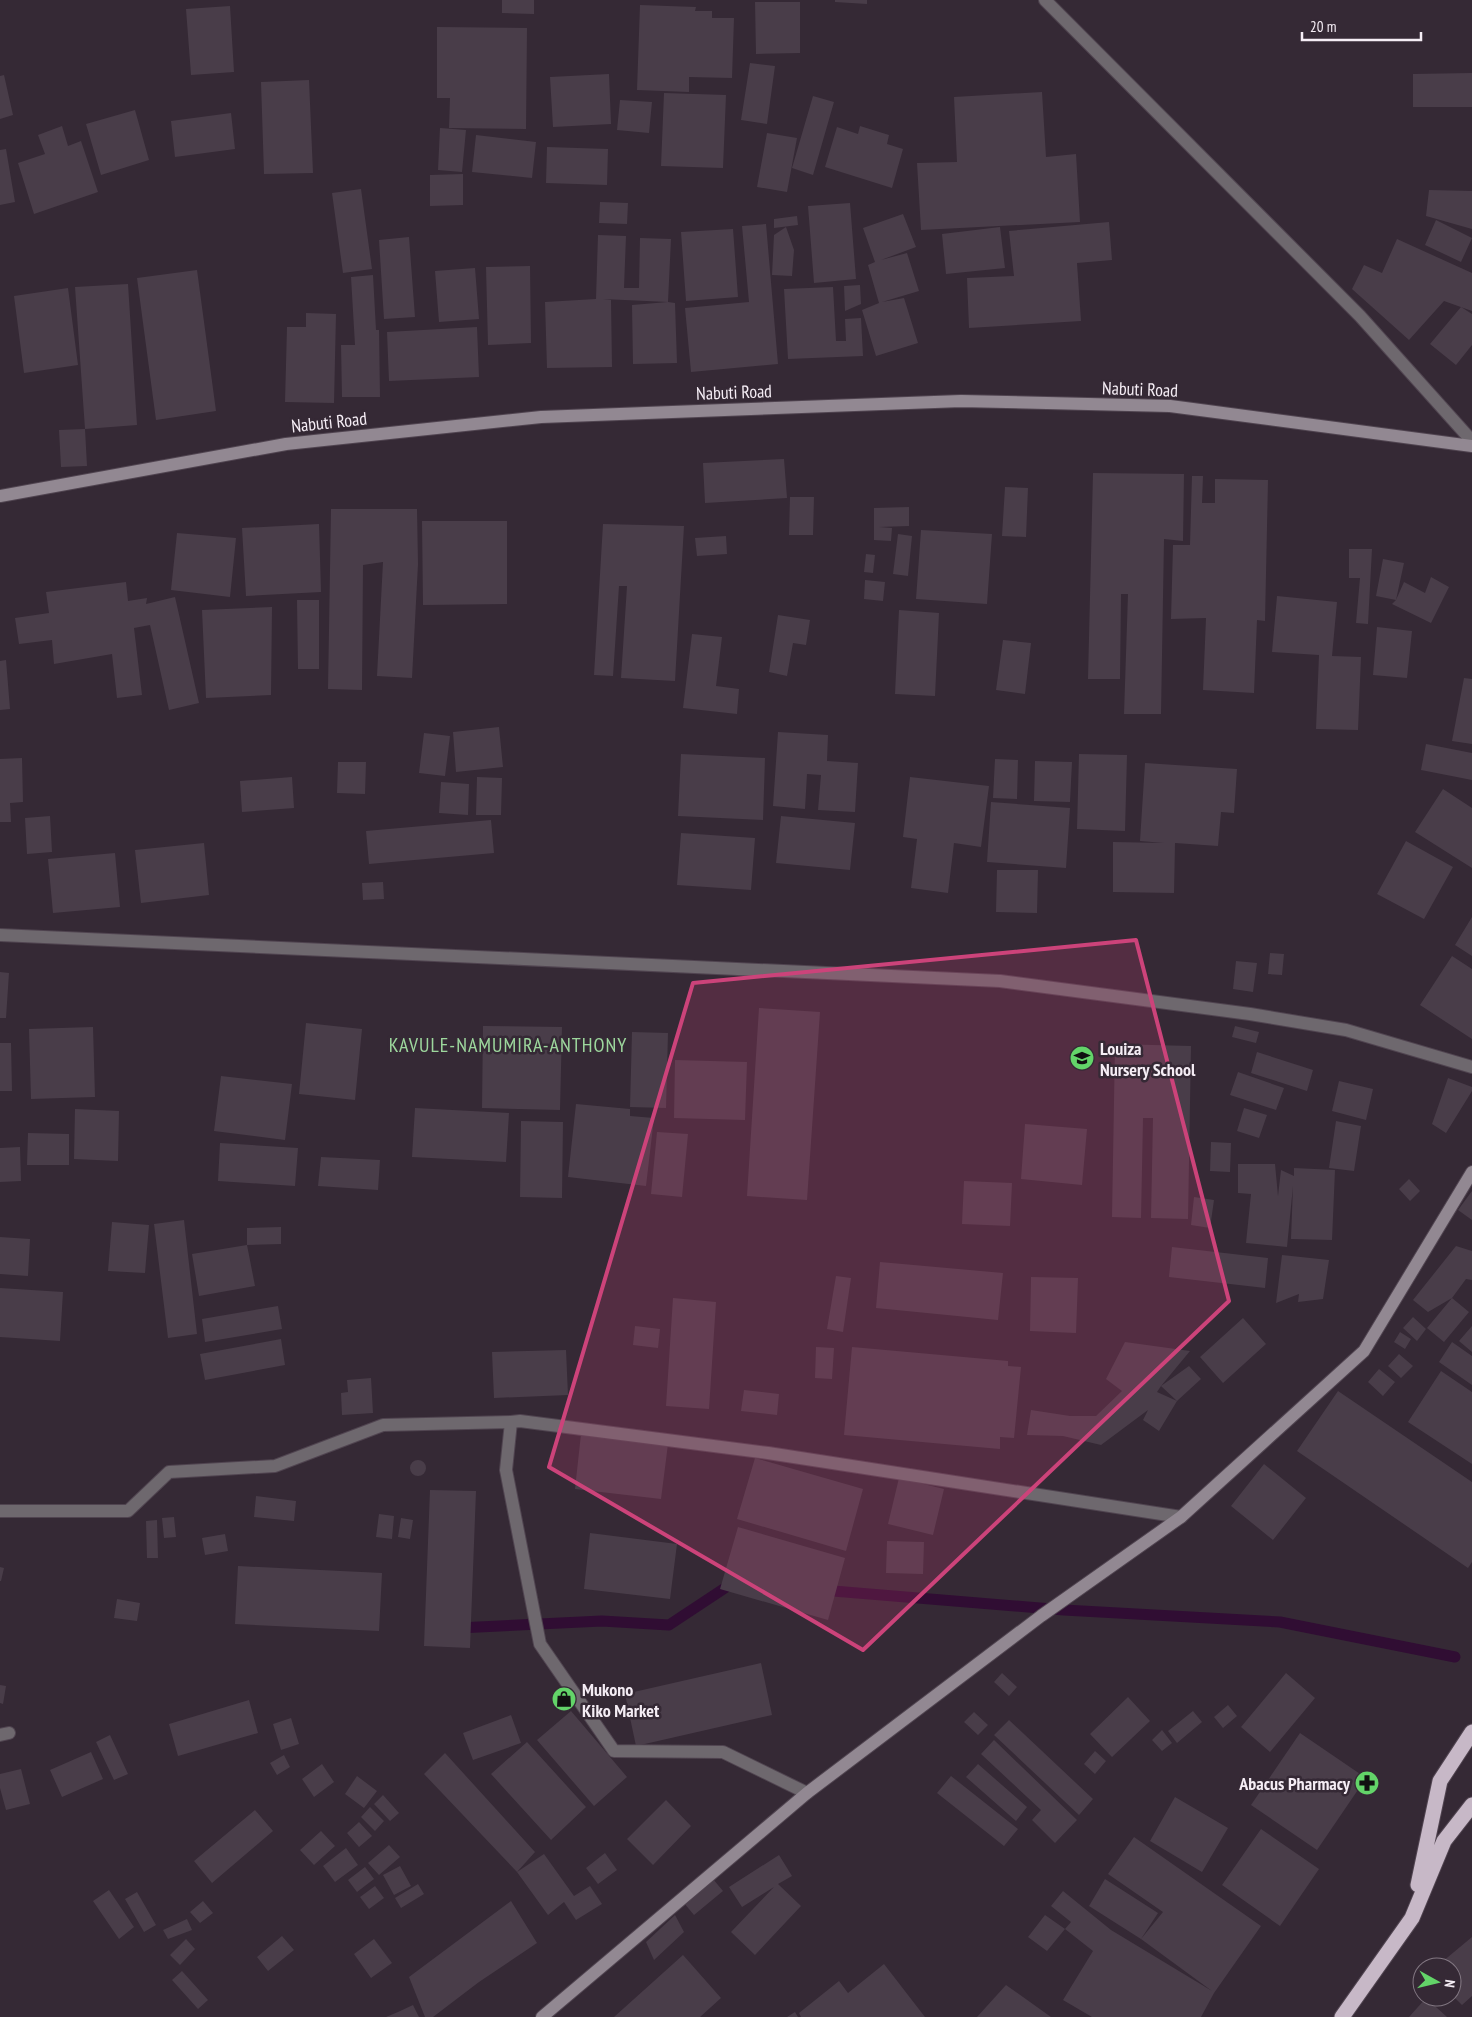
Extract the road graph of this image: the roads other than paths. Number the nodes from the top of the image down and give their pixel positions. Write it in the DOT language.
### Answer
graph roads {
  1 [pos="1045,0"];
  2 [pos="1472,441"];
  3 [pos="1472,446"];
  4 [pos="0,496"];
  5 [pos="0,935"];
  6 [pos="1472,1067"];
  7 [pos="1472,1172"];
  8 [pos="511,1422"];
  9 [pos="0,1511"];
  10 [pos="1181,1517"];
  11 [pos="1472,1732"];
  12 [pos="806,1793"];
  13 [pos="1472,1805"];
  14 [pos="1412,1918"];
  15 [pos="542,2017"];
  16 [pos="1342,2017"];
  1 -- 2 [label="street"];
  3 -- 4 [label="street, Nabuti Road"];
  5 -- 6 [label="street"];
  7 -- 10 [label="street"];
  8 -- 9 [label="street"];
  8 -- 10 [label="street"];
  8 -- 12 [label="street"];
  10 -- 12 [label="street"];
  11 -- 14 [label="highway"];
  12 -- 15 [label="street"];
  13 -- 14 [label="highway"];
  14 -- 16 [label="highway"];
}
